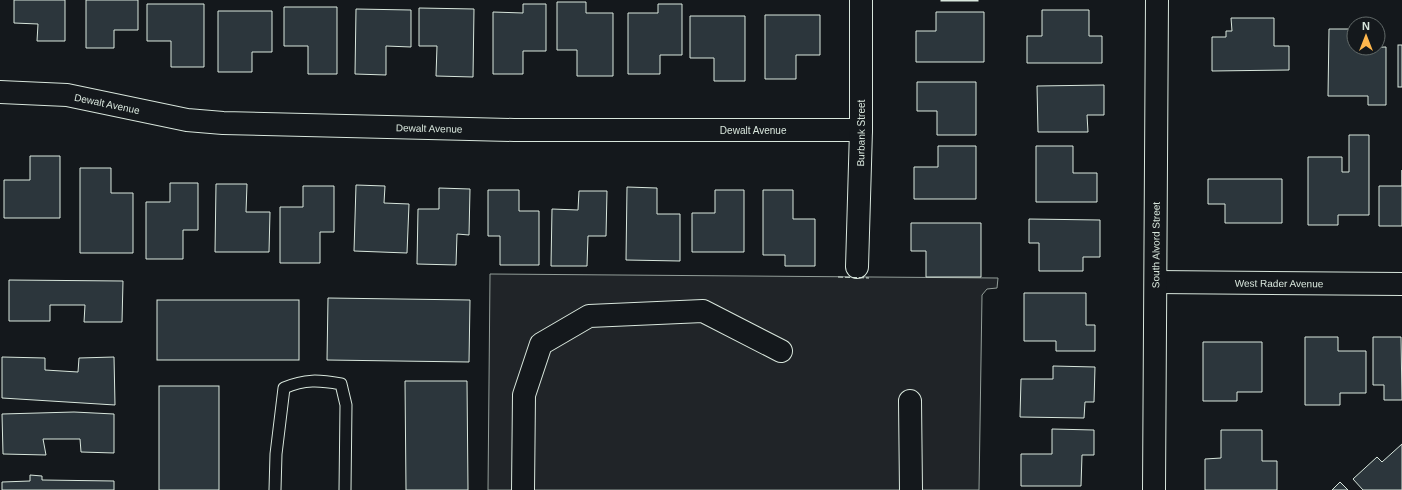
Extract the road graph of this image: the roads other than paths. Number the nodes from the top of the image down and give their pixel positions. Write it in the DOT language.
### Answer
graph roads {
  1 [pos="861,0"];
  2 [pos="1157,0"];
  3 [pos="0,92"];
  4 [pos="861,130"];
  5 [pos="857,267"];
  6 [pos="1156,282"];
  7 [pos="1402,284"];
  8 [pos="781,351"];
  9 [pos="910,401"];
  10 [pos="275,490"];
  11 [pos="345,490"];
  12 [pos="523,490"];
  13 [pos="911,490"];
  14 [pos="1154,490"];
  1 -- 4 [label="street, Burbank Street"];
  2 -- 6 [label="street, South Alvord Street"];
  3 -- 4 [label="street, Dewalt Avenue"];
  4 -- 5 [label="street, Burbank Street"];
  6 -- 7 [label="street, West Rader Avenue"];
  6 -- 14 [label="street, South Alvord Street"];
  8 -- 12 [label="street"];
  9 -- 13 [label="street"];
  10 -- 11 [label="lane"];
}
